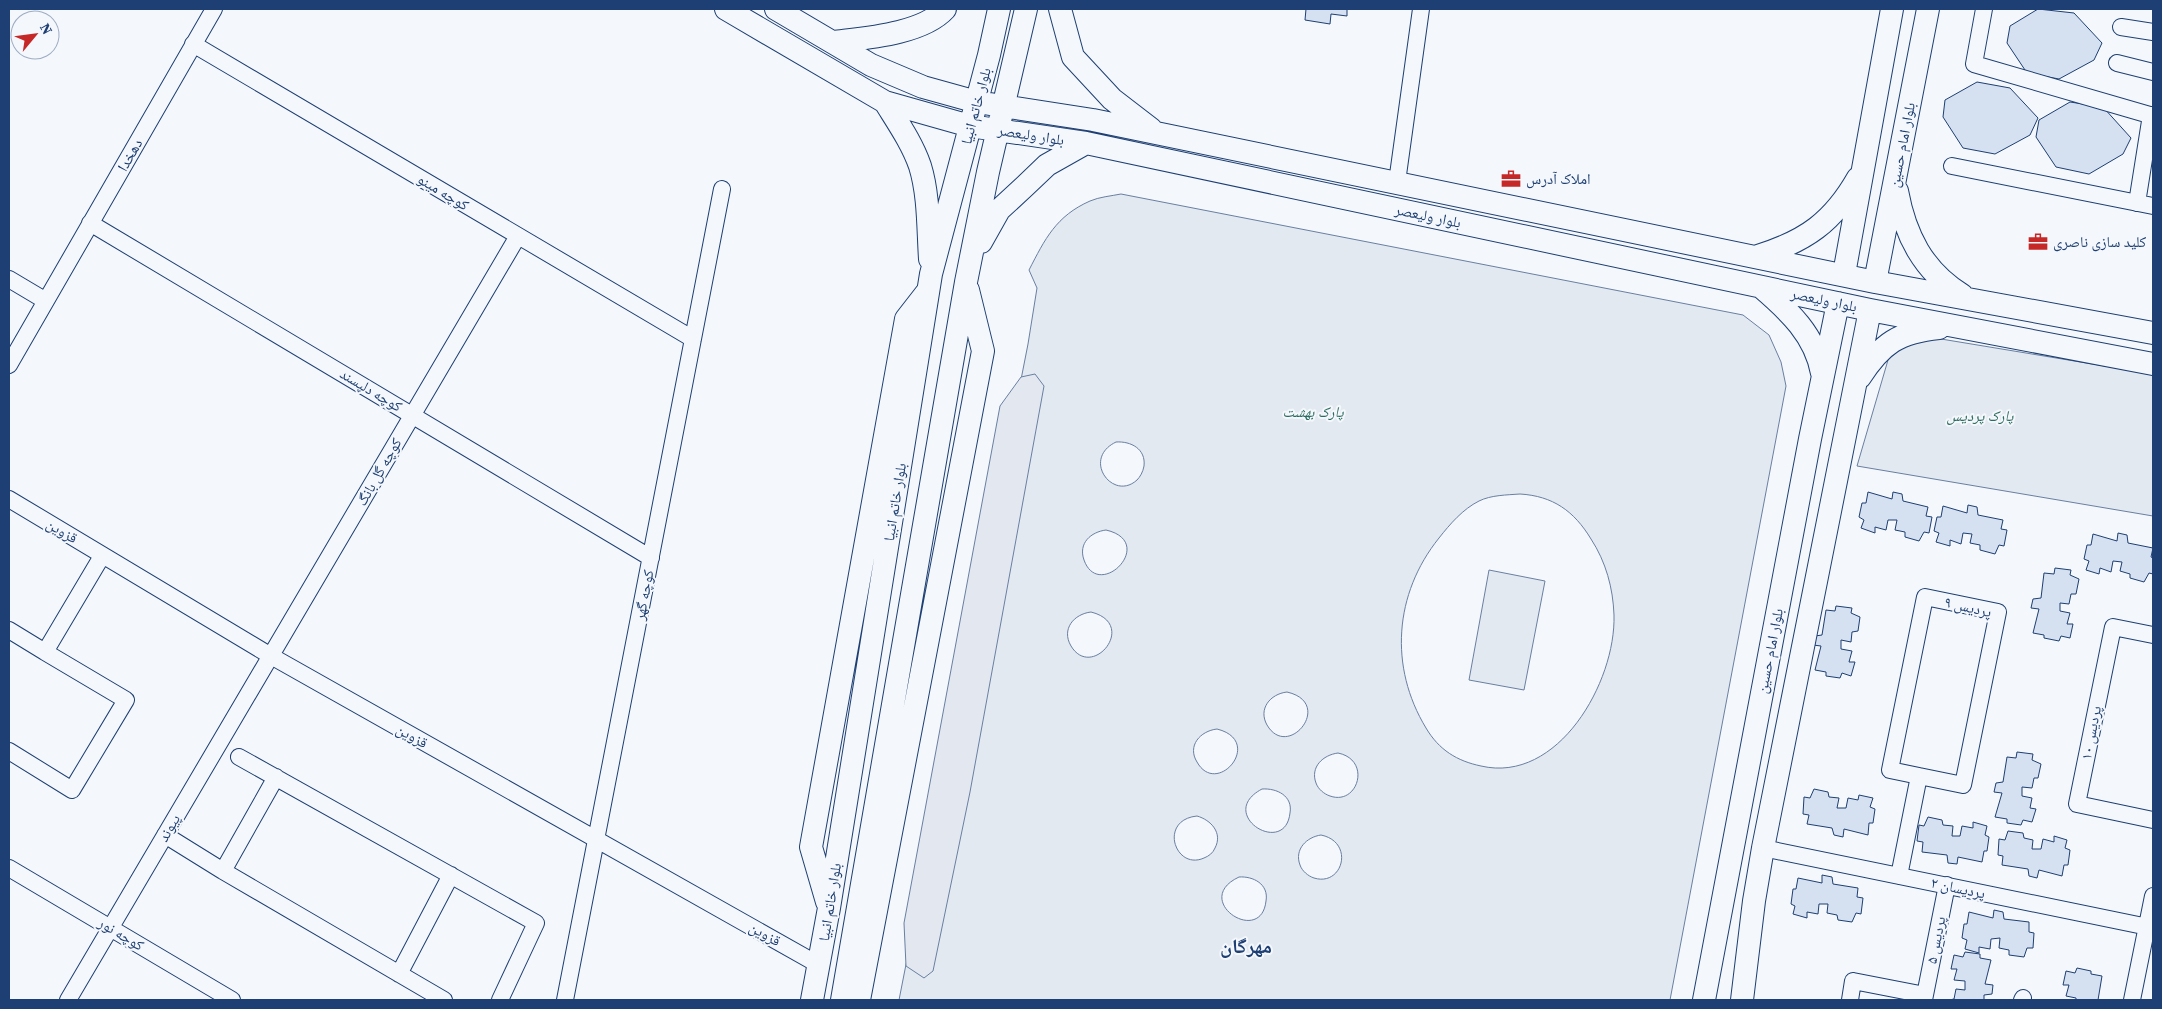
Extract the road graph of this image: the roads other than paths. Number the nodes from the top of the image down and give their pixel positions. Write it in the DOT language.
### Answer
graph roads {
  1 [pos="214,9"];
  2 [pos="726,9"];
  3 [pos="776,9"];
  4 [pos="945,9"];
  5 [pos="999,9"];
  6 [pos="1026,9"];
  7 [pos="1060,9"];
  8 [pos="1421,9"];
  9 [pos="1892,9"];
  10 [pos="1928,9"];
  11 [pos="1984,9"];
  12 [pos="2121,27"];
  13 [pos="2153,32"];
  14 [pos="834,42"];
  15 [pos="193,44"];
  16 [pos="2117,63"];
  17 [pos="876,67"];
  18 [pos="2153,72"];
  19 [pos="863,89"];
  20 [pos="885,102"];
  21 [pos="976,102"];
  22 [pos="1004,107"];
  23 [pos="2152,116"];
  24 [pos="970,126"];
  25 [pos="998,130"];
  26 [pos="1156,133"];
  27 [pos="1086,143"];
  28 [pos="1952,166"];
  29 [pos="1863,169"];
  30 [pos="1895,180"];
  31 [pos="1397,182"];
  32 [pos="722,189"];
  33 [pos="2137,203"];
  34 [pos="2153,206"];
  35 [pos="90,223"];
  36 [pos="518,236"];
  37 [pos="1757,257"];
  38 [pos="969,270"];
  39 [pos="1844,274"];
  40 [pos="932,275"];
  41 [pos="9,279"];
  42 [pos="1875,282"];
  43 [pos="1761,286"];
  44 [pos="1968,298"];
  45 [pos="46,300"];
  46 [pos="1838,303"];
  47 [pos="1870,310"];
  48 [pos="1956,326"];
  49 [pos="2153,333"];
  50 [pos="693,339"];
  51 [pos="2153,364"];
  52 [pos="9,365"];
  53 [pos="1823,376"];
  54 [pos="1854,386"];
  55 [pos="412,415"];
  56 [pos="9,499"];
  57 [pos="102,556"];
  58 [pos="651,558"];
  59 [pos="877,609"];
  60 [pos="910,616"];
  61 [pos="9,630"];
  62 [pos="2153,635"];
  63 [pos="45,652"];
  64 [pos="271,656"];
  65 [pos="9,751"];
  66 [pos="239,757"];
  67 [pos="1919,776"];
  68 [pos="276,777"];
  69 [pos="2153,820"];
  70 [pos="165,835"];
  71 [pos="596,840"];
  72 [pos="1763,848"];
  73 [pos="9,868"];
  74 [pos="223,871"];
  75 [pos="451,875"];
  76 [pos="1899,876"];
  77 [pos="1947,886"];
  78 [pos="2153,896"];
  79 [pos="1723,900"];
  80 [pos="1754,901"];
  81 [pos="829,908"];
  82 [pos="2150,927"];
  83 [pos="111,928"];
  84 [pos="819,965"];
  85 [pos="399,974"];
  86 [pos="812,998"];
  87 [pos="1925,998"];
  88 [pos="68,1000"];
  89 [pos="232,1000"];
  90 [pos="444,1000"];
  91 [pos="500,1000"];
  92 [pos="565,1000"];
  93 [pos="842,1000"];
  94 [pos="859,1000"];
  95 [pos="1704,1000"];
  96 [pos="1742,1000"];
  97 [pos="1850,1000"];
  98 [pos="2132,1000"];
  1 -- 15 [label="street, دهخدا"];
  2 -- 19 [label="main road, بلوار ولیعصر"];
  3 -- 14 [label="main road, بلوار ولیعصر"];
  4 -- 14 [label="main road"];
  5 -- 21 [label="main road, بلوار خاتم انبیا"];
  6 -- 22 [label="main road, بلوار خاتم انبیا"];
  7 -- 26 [label="main road"];
  8 -- 31 [label="street"];
  9 -- 29 [label="main road"];
  10 -- 30 [label="main road, بلوار امام حسین"];
  11 -- 23 [label="street"];
  12 -- 13 [label="street"];
  14 -- 17 [label="main road, بلوار ولیعصر"];
  15 -- 35 [label="street, دهخدا"];
  15 -- 36 [label="street, کوچه مینو"];
  16 -- 18 [label="street"];
  17 -- 19 [label="main road"];
  17 -- 21 [label="main road, بلوار ولیعصر"];
  19 -- 20 [label="main road, بلوار ولیعصر"];
  20 -- 24 [label="main road, بلوار ولیعصر"];
  20 -- 40 [label="main road"];
  21 -- 22 [label="main road, بلوار ولیعصر"];
  21 -- 24 [label="main road, بلوار خاتم انبیا"];
  22 -- 25 [label="main road, بلوار خاتم انبیا"];
  22 -- 26 [label="main road, بلوار ولیعصر"];
  23 -- 33 [label="street"];
  24 -- 25 [label="main road, بلوار ولیعصر"];
  24 -- 40 [label="main road, بلوار خاتم انبیا"];
  25 -- 27 [label="main road, بلوار ولیعصر"];
  25 -- 38 [label="main road, بلوار خاتم انبیا"];
  26 -- 31 [label="main road, بلوار ولیعصر"];
  27 -- 38 [label="main road"];
  27 -- 43 [label="main road, بلوار ولیعصر"];
  28 -- 33 [label="street"];
  29 -- 37 [label="main road"];
  29 -- 39 [label="main road"];
  30 -- 42 [label="main road, بلوار امام حسین"];
  30 -- 44 [label="main road"];
  31 -- 37 [label="main road, بلوار ولیعصر"];
  32 -- 50 [label="street, کوچه گهر"];
  33 -- 34 [label="street"];
  35 -- 45 [label="street, دهخدا"];
  35 -- 55 [label="street, کوچه دلپسند"];
  36 -- 50 [label="street, کوچه مینو"];
  36 -- 55 [label="street, کوچه گل بانگ"];
  37 -- 39 [label="main road, بلوار ولیعصر"];
  38 -- 40 [label="main road"];
  38 -- 60 [label="main road, بلوار خاتم انبیا"];
  38 -- 94 [label="main road"];
  39 -- 42 [label="main road, بلوار ولیعصر"];
  40 -- 59 [label="main road, بلوار خاتم انبیا"];
  40 -- 81 [label="main road"];
  41 -- 45 [label="street"];
  42 -- 44 [label="main road, بلوار ولیعصر"];
  43 -- 46 [label="main road, بلوار ولیعصر"];
  43 -- 53 [label="main road"];
  44 -- 49 [label="main road, بلوار ولیعصر"];
  45 -- 52 [label="street, دهخدا"];
  46 -- 47 [label="main road, بلوار ولیعصر"];
  46 -- 53 [label="main road, بلوار امام حسین"];
  47 -- 48 [label="main road, بلوار ولیعصر"];
  47 -- 54 [label="main road, بلوار امام حسین"];
  48 -- 51 [label="main road, بلوار ولیعصر"];
  48 -- 54 [label="main road"];
  50 -- 58 [label="street, کوچه گهر"];
  53 -- 79 [label="main road, بلوار امام حسین"];
  54 -- 72 [label="main road, بلوار امام حسین"];
  55 -- 58 [label="street, کوچه دلپسند"];
  55 -- 64 [label="street, کوچه گل بانگ"];
  56 -- 57 [label="street, قزوین"];
  57 -- 63 [label="street"];
  57 -- 64 [label="street, قزوین"];
  58 -- 71 [label="street, کوچه گهر"];
  59 -- 60 [label="main road"];
  59 -- 81 [label="main road, بلوار خاتم انبیا"];
  60 -- 93 [label="main road, بلوار خاتم انبیا"];
  61 -- 63 [label="street"];
  62 -- 69 [label="street, پردیس ۱۰"];
  63 -- 65 [label="street"];
  64 -- 70 [label="street, پیوند"];
  64 -- 71 [label="street, قزوین"];
  66 -- 68 [label="street"];
  67 -- 67 [label="street, پردیس ۹"];
  67 -- 76 [label="street"];
  68 -- 74 [label="street"];
  68 -- 75 [label="street"];
  70 -- 74 [label="street"];
  70 -- 83 [label="street, پیوند"];
  71 -- 84 [label="street, قزوین"];
  71 -- 92 [label="street, کوچه گهر"];
  72 -- 76 [label="street, پردیسان ۲"];
  72 -- 80 [label="main road, بلوار امام حسین"];
  73 -- 83 [label="street, کوچه نور"];
  74 -- 85 [label="street"];
  75 -- 85 [label="street"];
  75 -- 91 [label="street"];
  76 -- 77 [label="street, پردیسان ۲"];
  77 -- 82 [label="street, پردیسان ۲"];
  77 -- 87 [label="street, پردیس ۵"];
  78 -- 82 [label="street"];
  79 -- 80 [label="main road"];
  79 -- 95 [label="main road, بلوار امام حسین"];
  80 -- 96 [label="main road, بلوار امام حسین"];
  81 -- 84 [label="main road, بلوار خاتم انبیا"];
  82 -- 98 [label="street"];
  83 -- 88 [label="street, پیوند"];
  83 -- 89 [label="street, کوچه نور"];
  84 -- 86 [label="main road, بلوار خاتم انبیا"];
  85 -- 90 [label="street"];
  87 -- 97 [label="street, پردیس ۵"];
}
